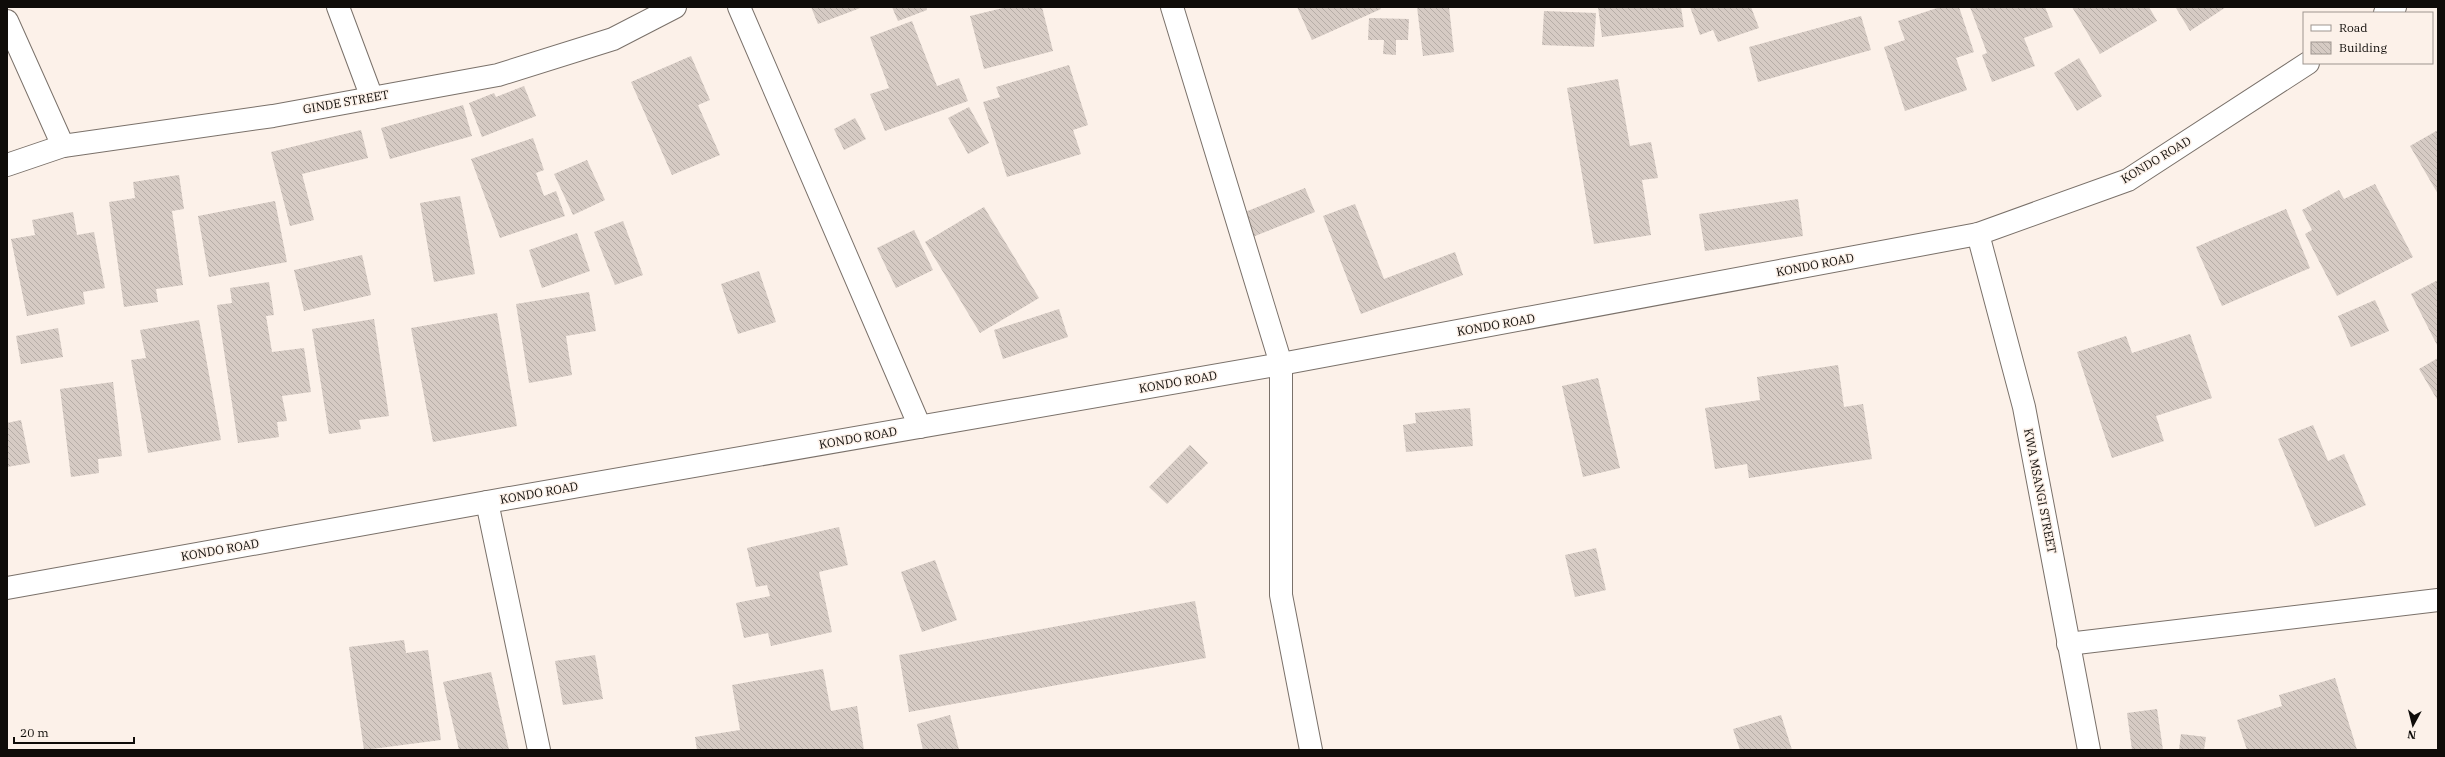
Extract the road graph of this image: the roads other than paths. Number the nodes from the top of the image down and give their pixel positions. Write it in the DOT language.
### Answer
graph roads {
  1 [pos="338,7"];
  2 [pos="675,7"];
  3 [pos="739,7"];
  4 [pos="1172,7"];
  5 [pos="7,21"];
  6 [pos="2306,64"];
  7 [pos="372,98"];
  8 [pos="63,146"];
  9 [pos="7,165"];
  10 [pos="1978,234"];
  11 [pos="1281,364"];
  12 [pos="920,427"];
  13 [pos="487,502"];
  14 [pos="7,588"];
  15 [pos="2438,600"];
  16 [pos="2068,644"];
  17 [pos="539,750"];
  18 [pos="1311,750"];
  19 [pos="2089,750"];
  1 -- 7 [label="street"];
  2 -- 7 [label="street, GINDE STREET"];
  3 -- 12 [label="street"];
  4 -- 11 [label="street"];
  5 -- 8 [label="street"];
  6 -- 10 [label="street, KONDO ROAD"];
  7 -- 8 [label="street, GINDE STREET"];
  8 -- 9 [label="street, GINDE STREET"];
  10 -- 11 [label="street, KONDO ROAD"];
  10 -- 16 [label="street, KWA MSANGI STREET"];
  11 -- 12 [label="street, KONDO ROAD"];
  11 -- 18 [label="street"];
  12 -- 13 [label="street, KONDO ROAD"];
  13 -- 14 [label="street, KONDO ROAD"];
  13 -- 17 [label="street"];
  15 -- 16 [label="street"];
  16 -- 19 [label="street, KWA MSANGI STREET"];
}
